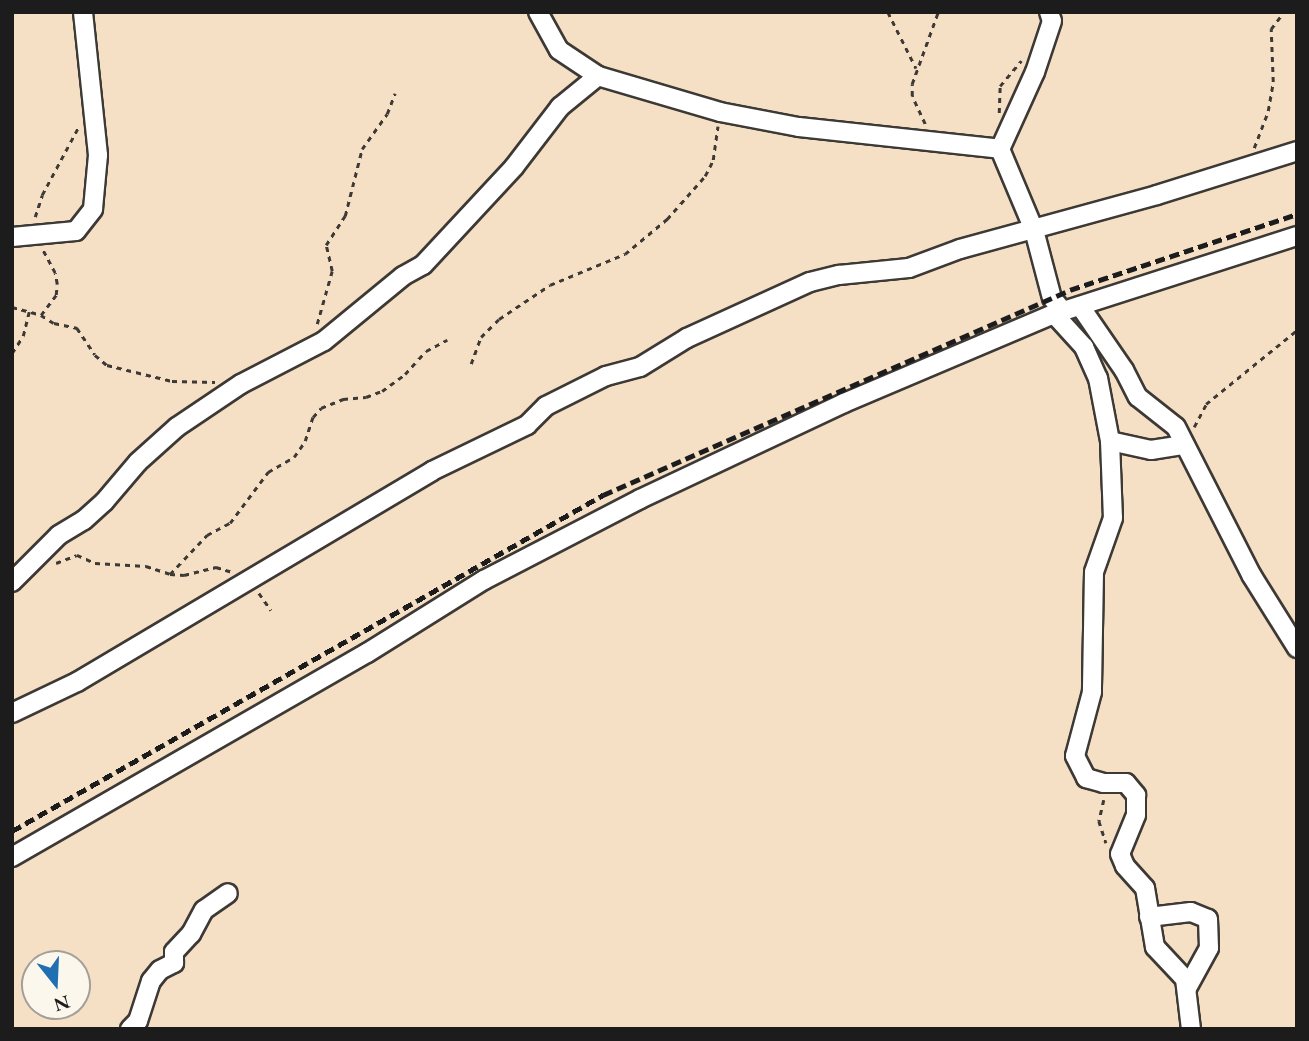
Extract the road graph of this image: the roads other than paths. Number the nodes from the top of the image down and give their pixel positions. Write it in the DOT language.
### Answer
graph roads {
  1 [pos="82,12"];
  2 [pos="538,12"];
  3 [pos="1049,12"];
  4 [pos="598,76"];
  5 [pos="1000,149"];
  6 [pos="1297,151"];
  7 [pos="1034,230"];
  8 [pos="1297,236"];
  9 [pos="12,237"];
  10 [pos="1066,310"];
  11 [pos="1110,441"];
  12 [pos="1184,445"];
  13 [pos="12,582"];
  14 [pos="1297,648"];
  15 [pos="12,713"];
  16 [pos="12,857"];
  17 [pos="228,893"];
  18 [pos="1149,918"];
  19 [pos="1187,988"];
  20 [pos="130,1029"];
  21 [pos="1191,1029"];
  1 -- 9 [label="street"];
  2 -- 4 [label="street"];
  3 -- 5 [label="street"];
  4 -- 5 [label="street"];
  4 -- 13 [label="street"];
  5 -- 7 [label="street"];
  6 -- 7 [label="street"];
  7 -- 10 [label="street"];
  7 -- 15 [label="street"];
  8 -- 10 [label="street"];
  10 -- 11 [label="street"];
  10 -- 12 [label="street"];
  10 -- 16 [label="street"];
  11 -- 12 [label="street"];
  11 -- 18 [label="street"];
  12 -- 14 [label="street"];
  17 -- 20 [label="street"];
  18 -- 19 [label="street"];
  18 -- 19 [label="street"];
  19 -- 21 [label="street"];
}
